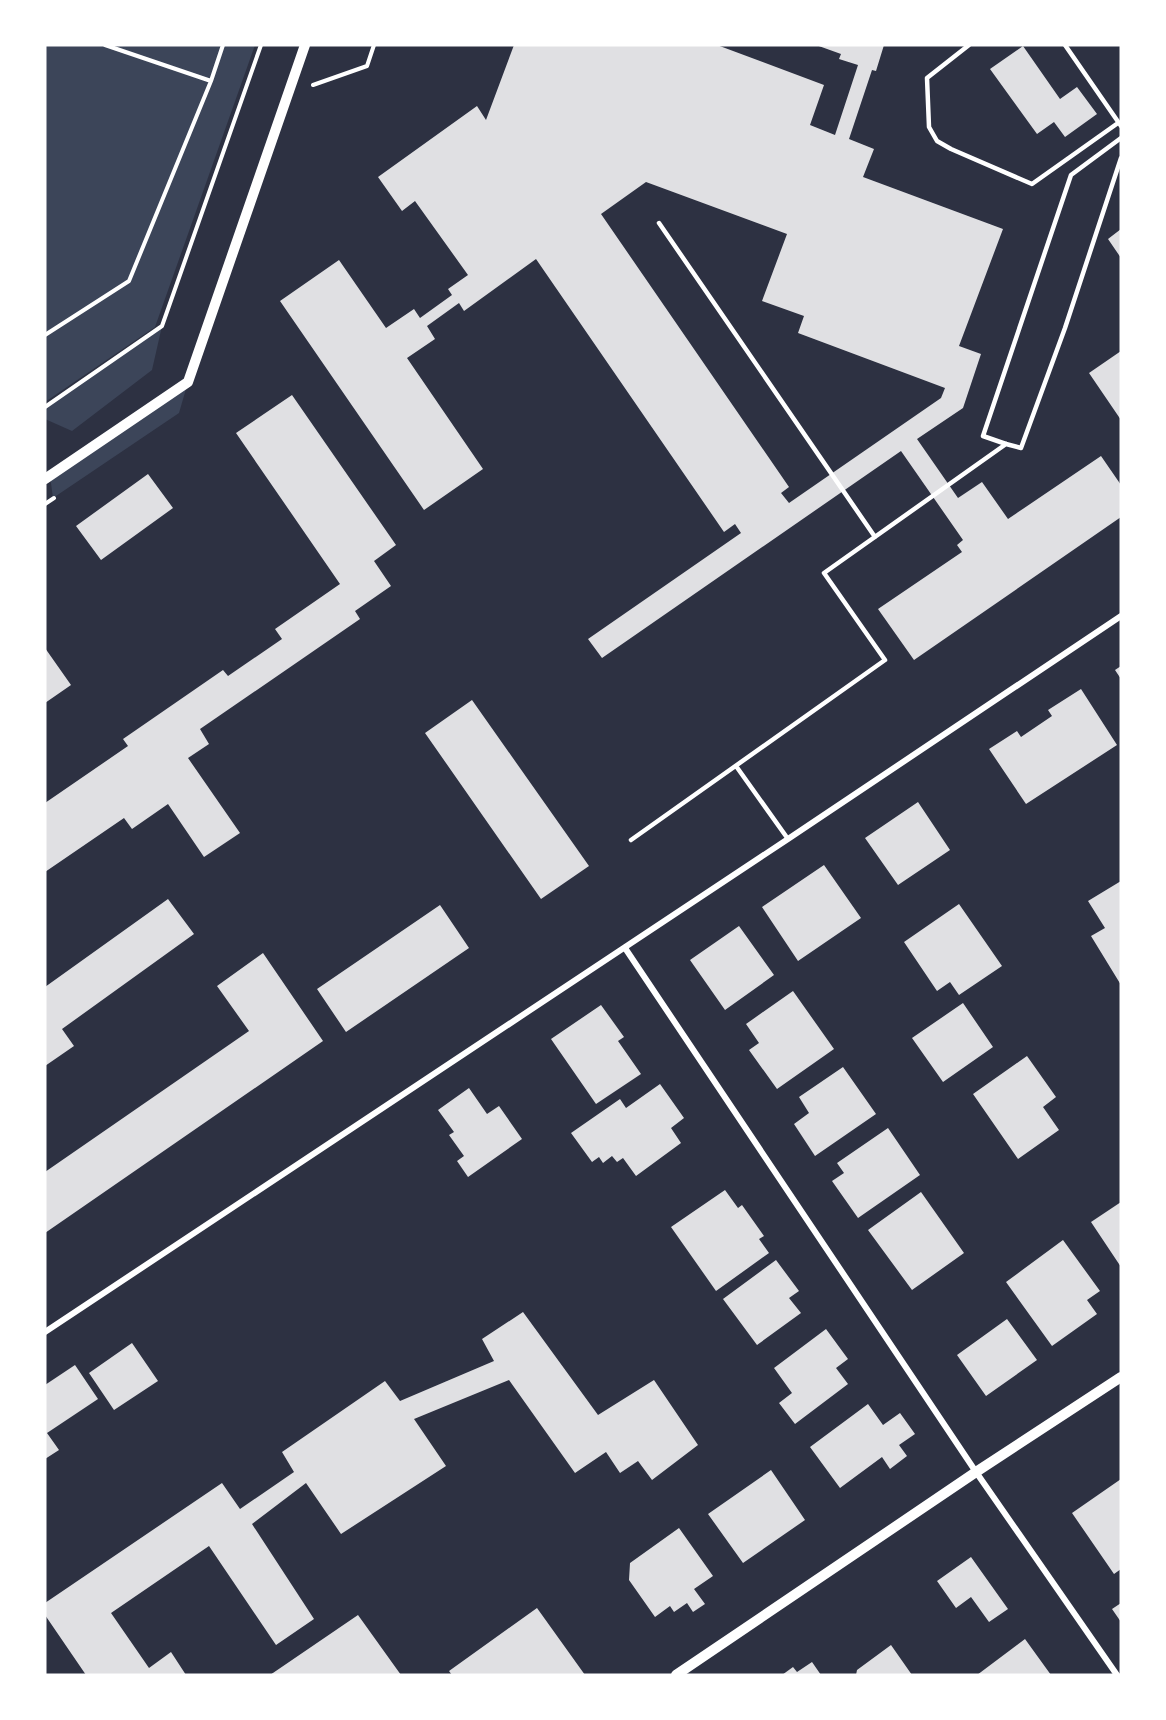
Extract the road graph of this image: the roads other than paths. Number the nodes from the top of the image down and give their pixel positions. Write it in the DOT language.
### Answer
graph roads {
  1 [pos="304,45"];
  2 [pos="969,45"];
  3 [pos="1065,45"];
  4 [pos="1120,124"];
  5 [pos="1121,138"];
  6 [pos="1121,158"];
  7 [pos="659,223"];
  8 [pos="1006,444"];
  9 [pos="45,479"];
  10 [pos="875,537"];
  11 [pos="1121,616"];
  12 [pos="736,766"];
  13 [pos="788,839"];
  14 [pos="631,840"];
  15 [pos="625,948"];
  16 [pos="45,1332"];
  17 [pos="1121,1377"];
  18 [pos="976,1472"];
  19 [pos="676,1675"];
  20 [pos="1117,1675"];
  1 -- 9 [label="street"];
  2 -- 4 [label="lane"];
  3 -- 4 [label="lane"];
  5 -- 8 [label="lane"];
  6 -- 8 [label="lane"];
  7 -- 10 [label="lane"];
  8 -- 10 [label="lane"];
  10 -- 12 [label="lane"];
  11 -- 13 [label="street"];
  12 -- 13 [label="lane"];
  12 -- 14 [label="lane"];
  13 -- 15 [label="street"];
  15 -- 16 [label="street"];
  15 -- 18 [label="street"];
  17 -- 18 [label="street"];
  18 -- 19 [label="street"];
  18 -- 20 [label="street"];
}
